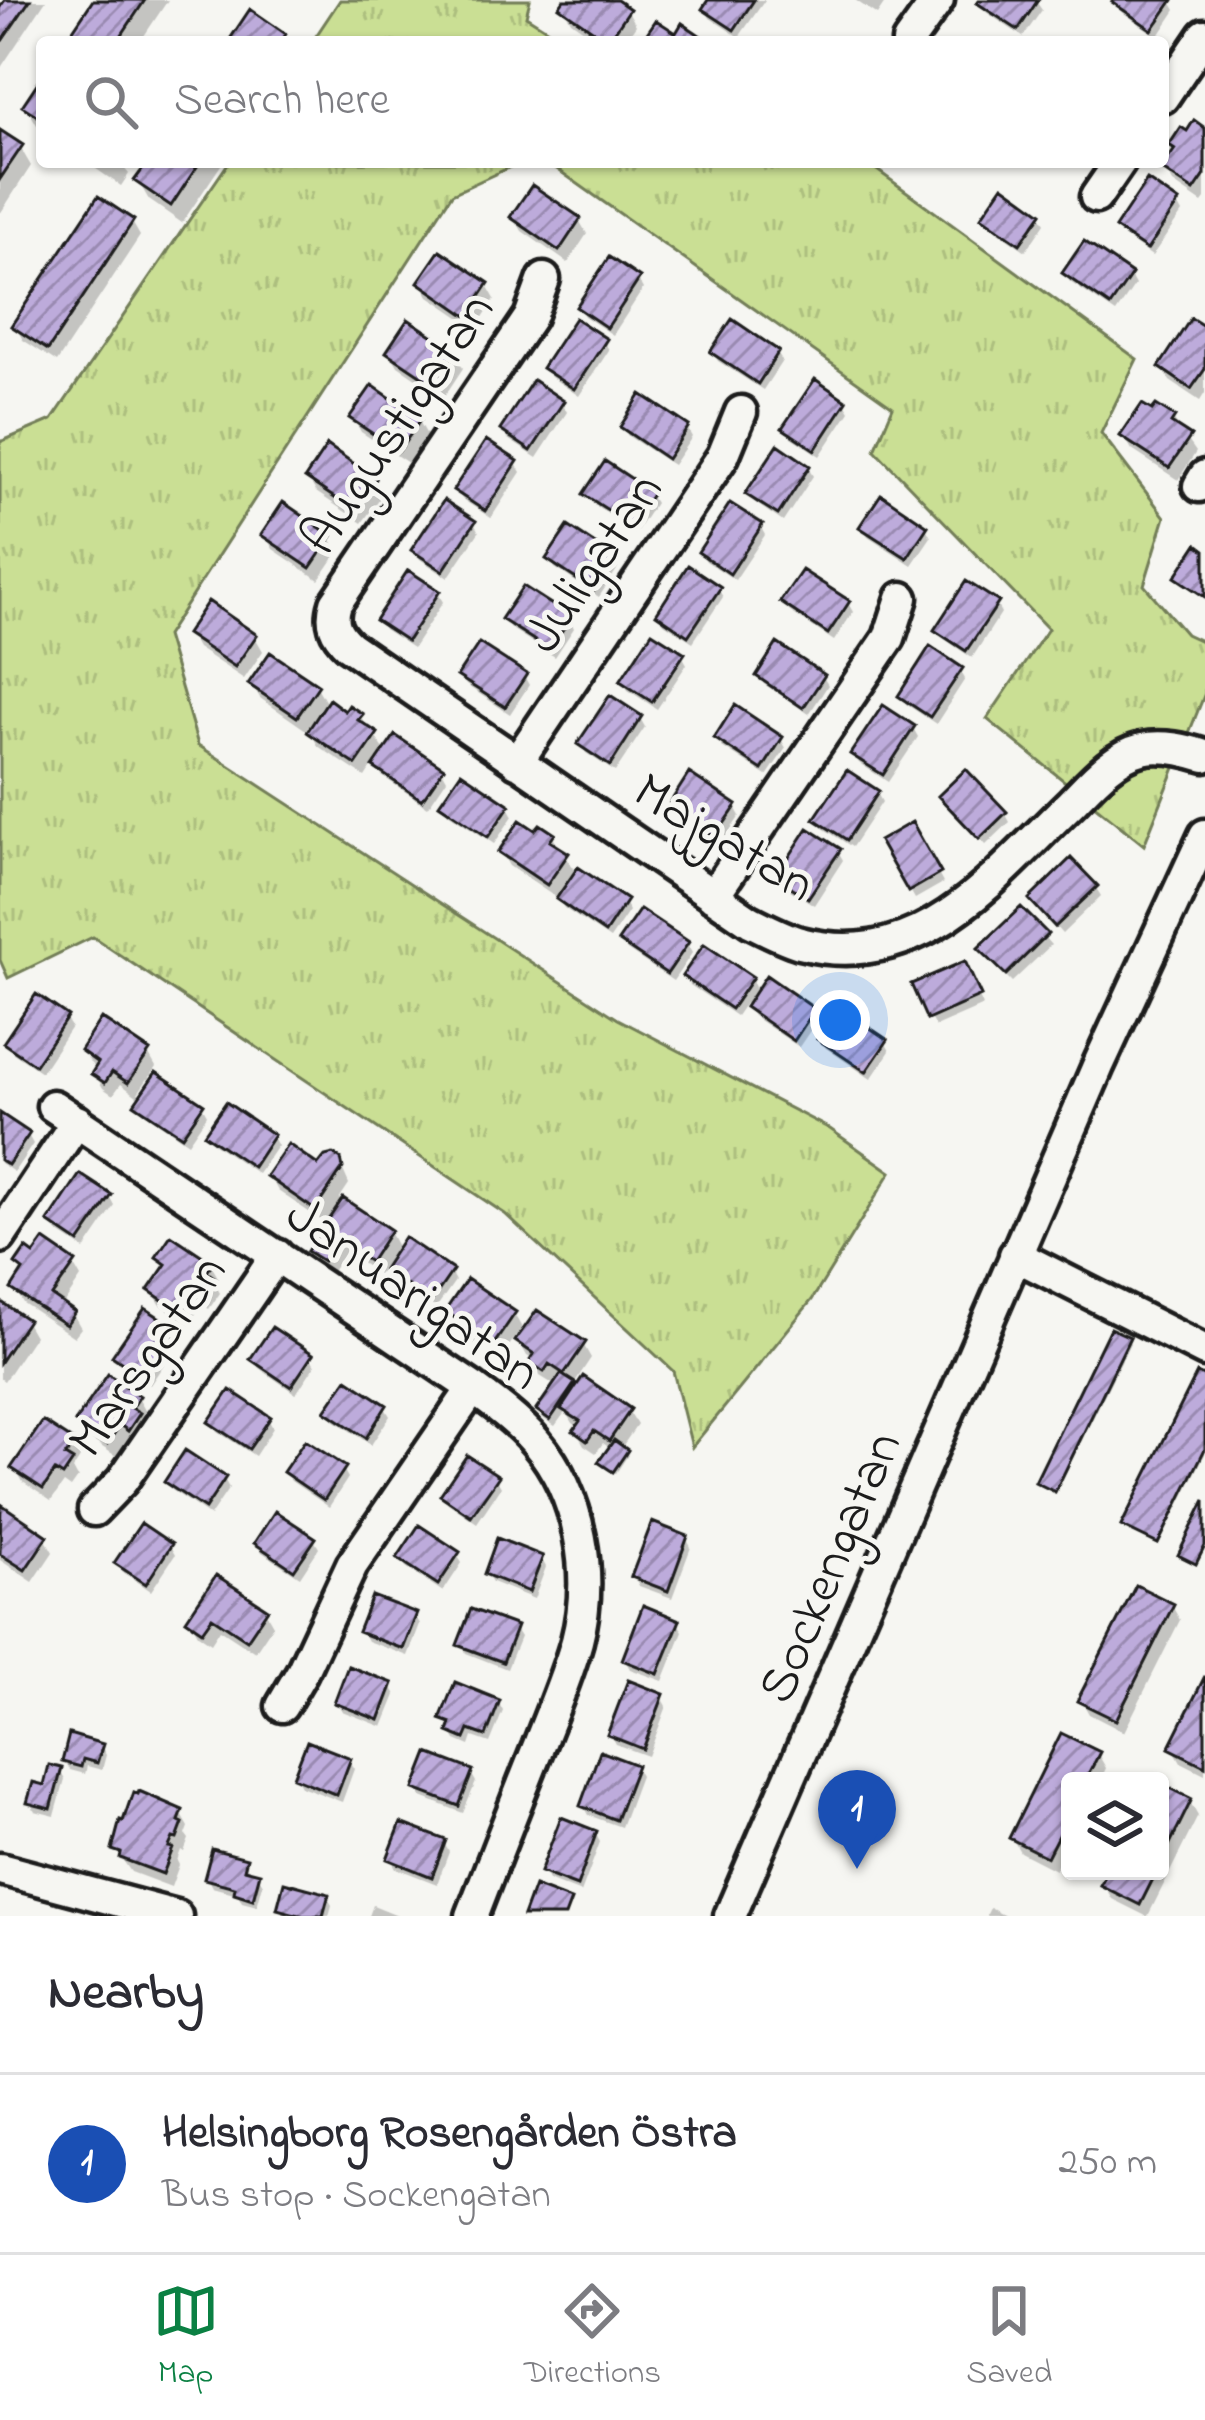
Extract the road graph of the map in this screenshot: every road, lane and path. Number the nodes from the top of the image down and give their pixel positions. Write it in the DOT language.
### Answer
graph roads {
  1 [pos="938,0"];
  2 [pos="1205,35"];
  3 [pos="912,36"];
  4 [pos="1169,89"];
  5 [pos="1116,168"];
  6 [pos="1096,197"];
  7 [pos="544,279"];
  8 [pos="741,412"];
  9 [pos="902,598"];
  10 [pos="332,621"];
  11 [pos="1205,756"];
  12 [pos="517,762"];
  13 [pos="1205,835"];
  14 [pos="713,896"];
  15 [pos="0,1238"];
  16 [pos="278,1255"];
  17 [pos="1016,1255"];
  18 [pos="1205,1351"];
  19 [pos="473,1388"];
  20 [pos="94,1510"];
  21 [pos="282,1706"];
  22 [pos="0,1869"];
  23 [pos="176,1916"];
  24 [pos="472,1916"];
  25 [pos="730,1916"];
  1 -- 3 [label="street"];
  2 -- 4 [label="street"];
  5 -- 6 [label="street"];
  7 -- 10 [label="street, Augustigatan"];
  8 -- 12 [label="street, Juligatan"];
  9 -- 14 [label="street"];
  10 -- 12 [label="street, Majgatan"];
  11 -- 14 [label="street, Majgatan"];
  12 -- 14 [label="street, Majgatan"];
  13 -- 17 [label="street, Sockengatan"];
  15 -- 16 [label="street, Januarigatan"];
  16 -- 19 [label="street, Januarigatan"];
  16 -- 20 [label="street, Marsgatan"];
  17 -- 18 [label="street"];
  17 -- 25 [label="street, Sockengatan"];
  19 -- 21 [label="street"];
  19 -- 24 [label="street, Januarigatan"];
  22 -- 23 [label="street"];
}
